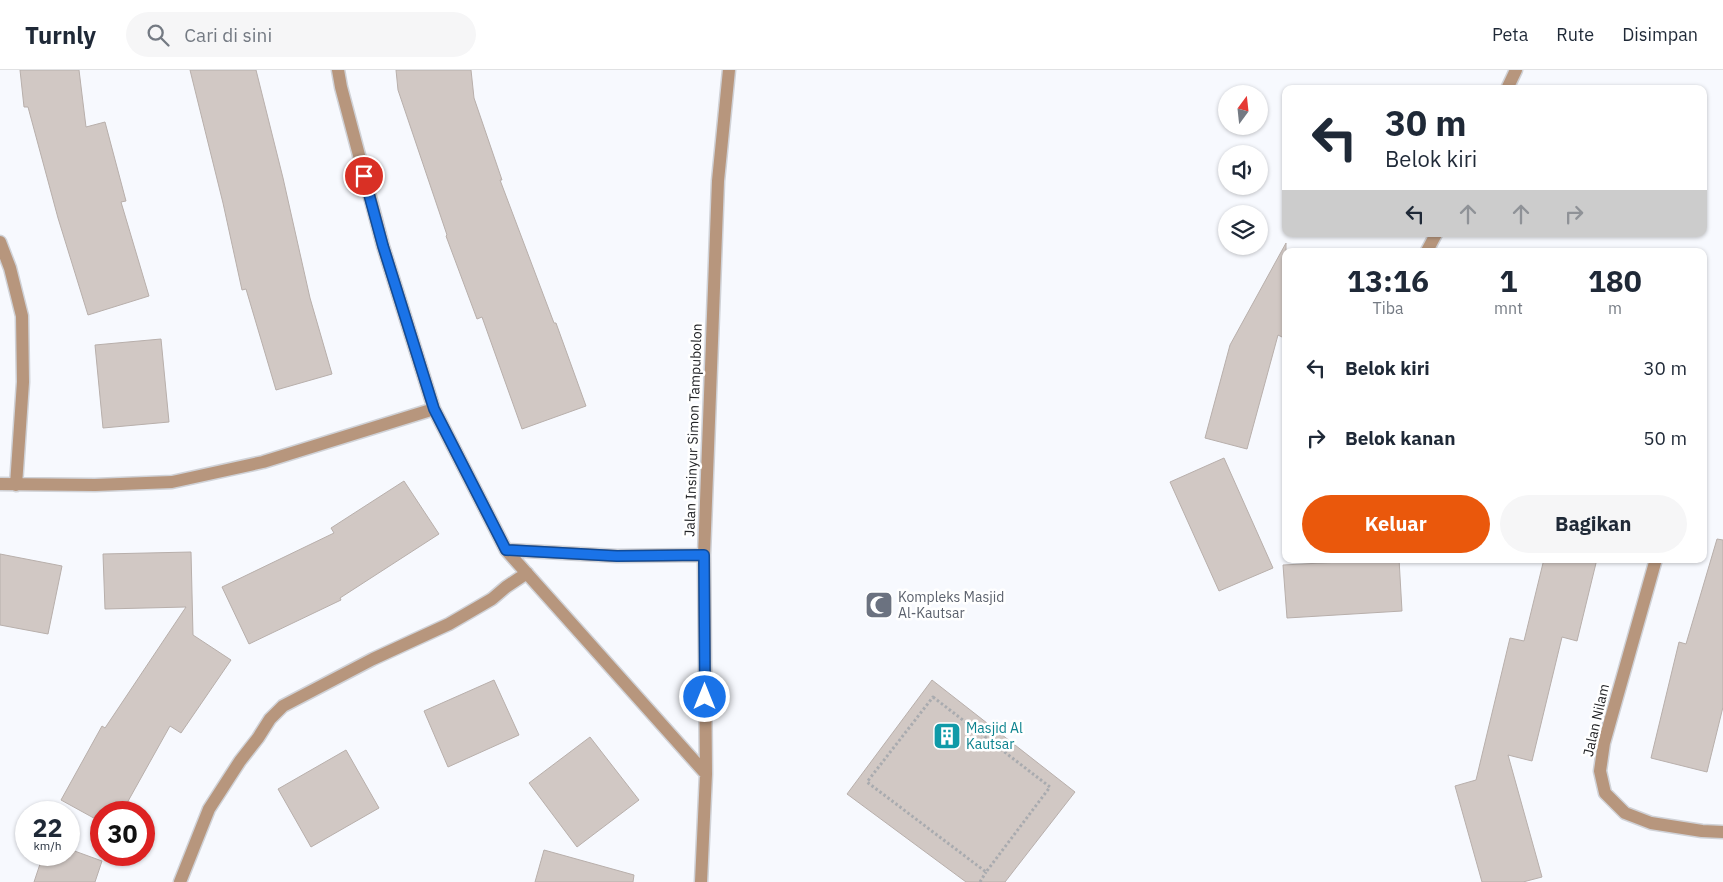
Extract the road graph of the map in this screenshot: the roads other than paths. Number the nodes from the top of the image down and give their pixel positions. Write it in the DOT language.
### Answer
graph roads {
  1 [pos="338,70"];
  2 [pos="728,70"];
  3 [pos="1516,70"];
  4 [pos="1509,85"];
  5 [pos="0,242"];
  6 [pos="434,409"];
  7 [pos="0,484"];
  8 [pos="16,485"];
  9 [pos="506,550"];
  10 [pos="704,555"];
  11 [pos="1655,563"];
  12 [pos="527,573"];
  13 [pos="706,774"];
  14 [pos="1723,832"];
  15 [pos="180,882"];
  16 [pos="700,882"];
  1 -- 6 [label="street"];
  2 -- 10 [label="street, Jalan Insinyur Simon Tampubolon"];
  3 -- 4 [label="street"];
  5 -- 8 [label="street"];
  6 -- 8 [label="street"];
  6 -- 9 [label="street"];
  7 -- 8 [label="street"];
  9 -- 10 [label="street"];
  9 -- 12 [label="street"];
  10 -- 13 [label="street, Jalan Insinyur Simon Tampubolon"];
  11 -- 14 [label="street, Jalan Nilam"];
  12 -- 13 [label="street"];
  12 -- 15 [label="street"];
  13 -- 16 [label="street, Jalan Insinyur Simon Tampubolon"];
}
